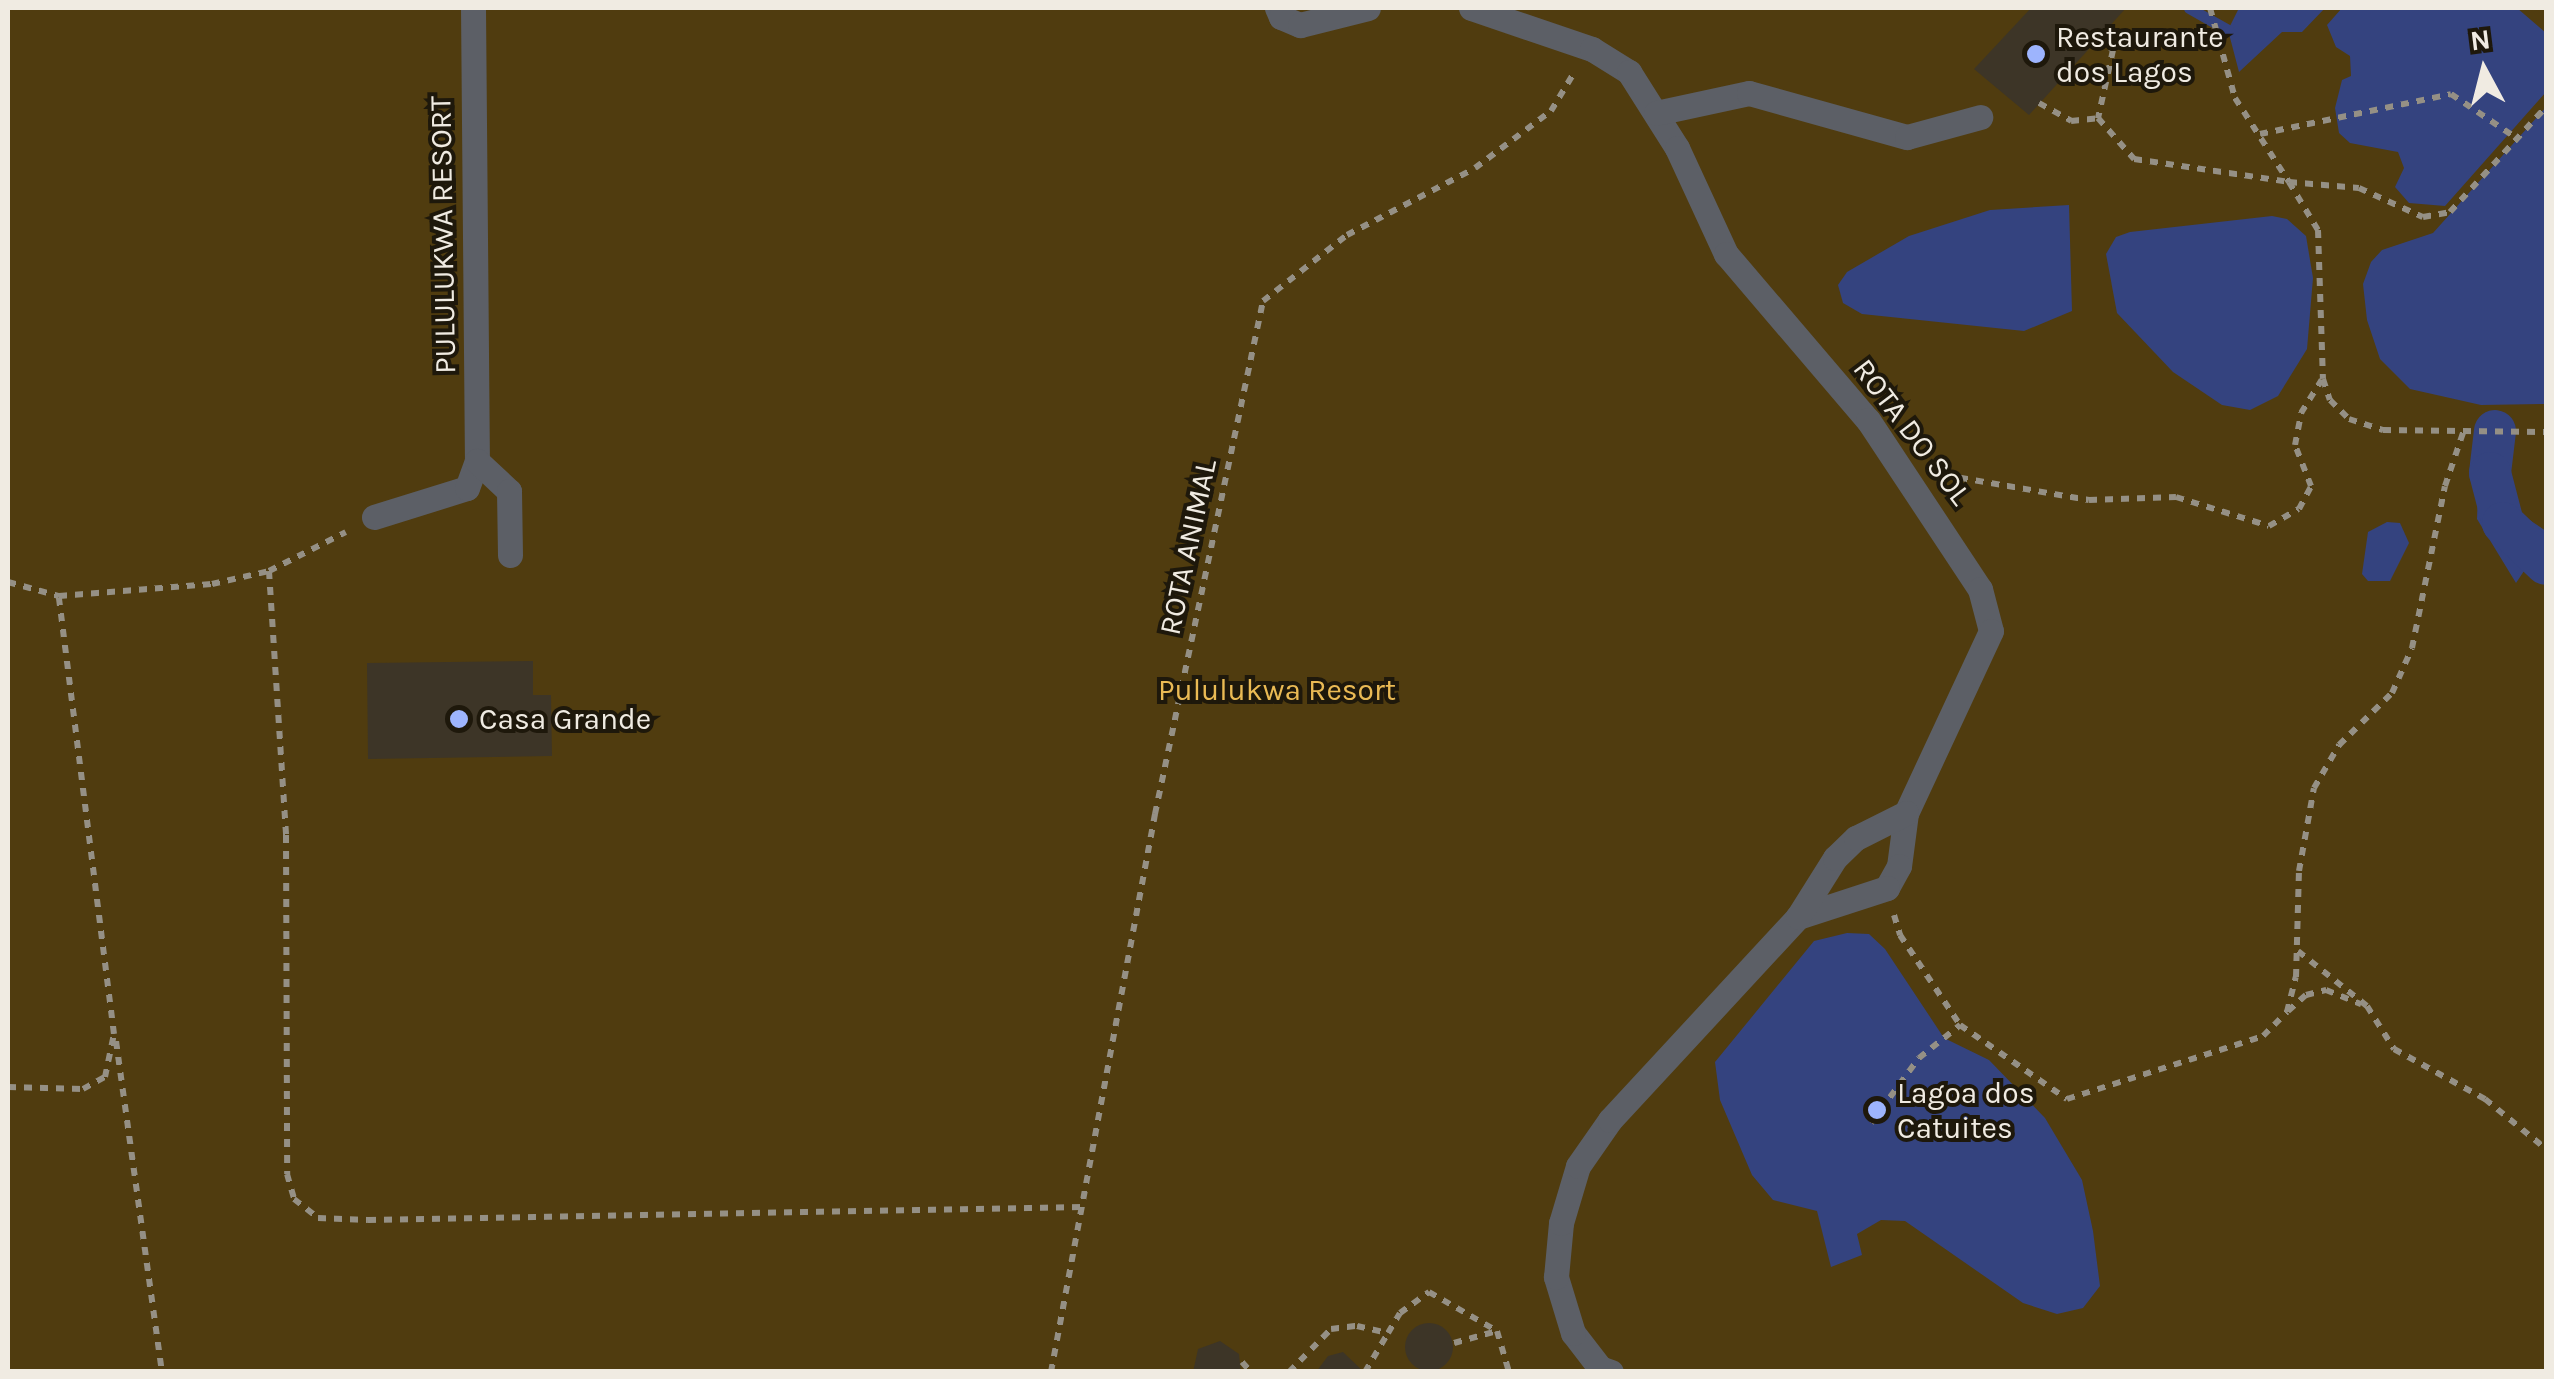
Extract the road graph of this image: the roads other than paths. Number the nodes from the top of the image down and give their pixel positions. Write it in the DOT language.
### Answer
graph roads {
  1 [pos="473,8"];
  2 [pos="1277,8"];
  3 [pos="1368,8"];
  4 [pos="1471,8"];
  5 [pos="1656,113"];
  6 [pos="1980,117"];
  7 [pos="478,461"];
  8 [pos="374,517"];
  9 [pos="510,556"];
  10 [pos="1906,812"];
  11 [pos="1798,917"];
  12 [pos="1611,1372"];
  1 -- 7 [label="street, PULULUKWA RESORT"];
  2 -- 3 [label="street"];
  4 -- 5 [label="street, ROTA DO SOL"];
  5 -- 6 [label="street"];
  5 -- 10 [label="street, ROTA DO SOL"];
  7 -- 8 [label="street"];
  7 -- 9 [label="street"];
  10 -- 11 [label="street"];
  10 -- 11 [label="street, ROTA DO SOL"];
  11 -- 12 [label="street"];
}
